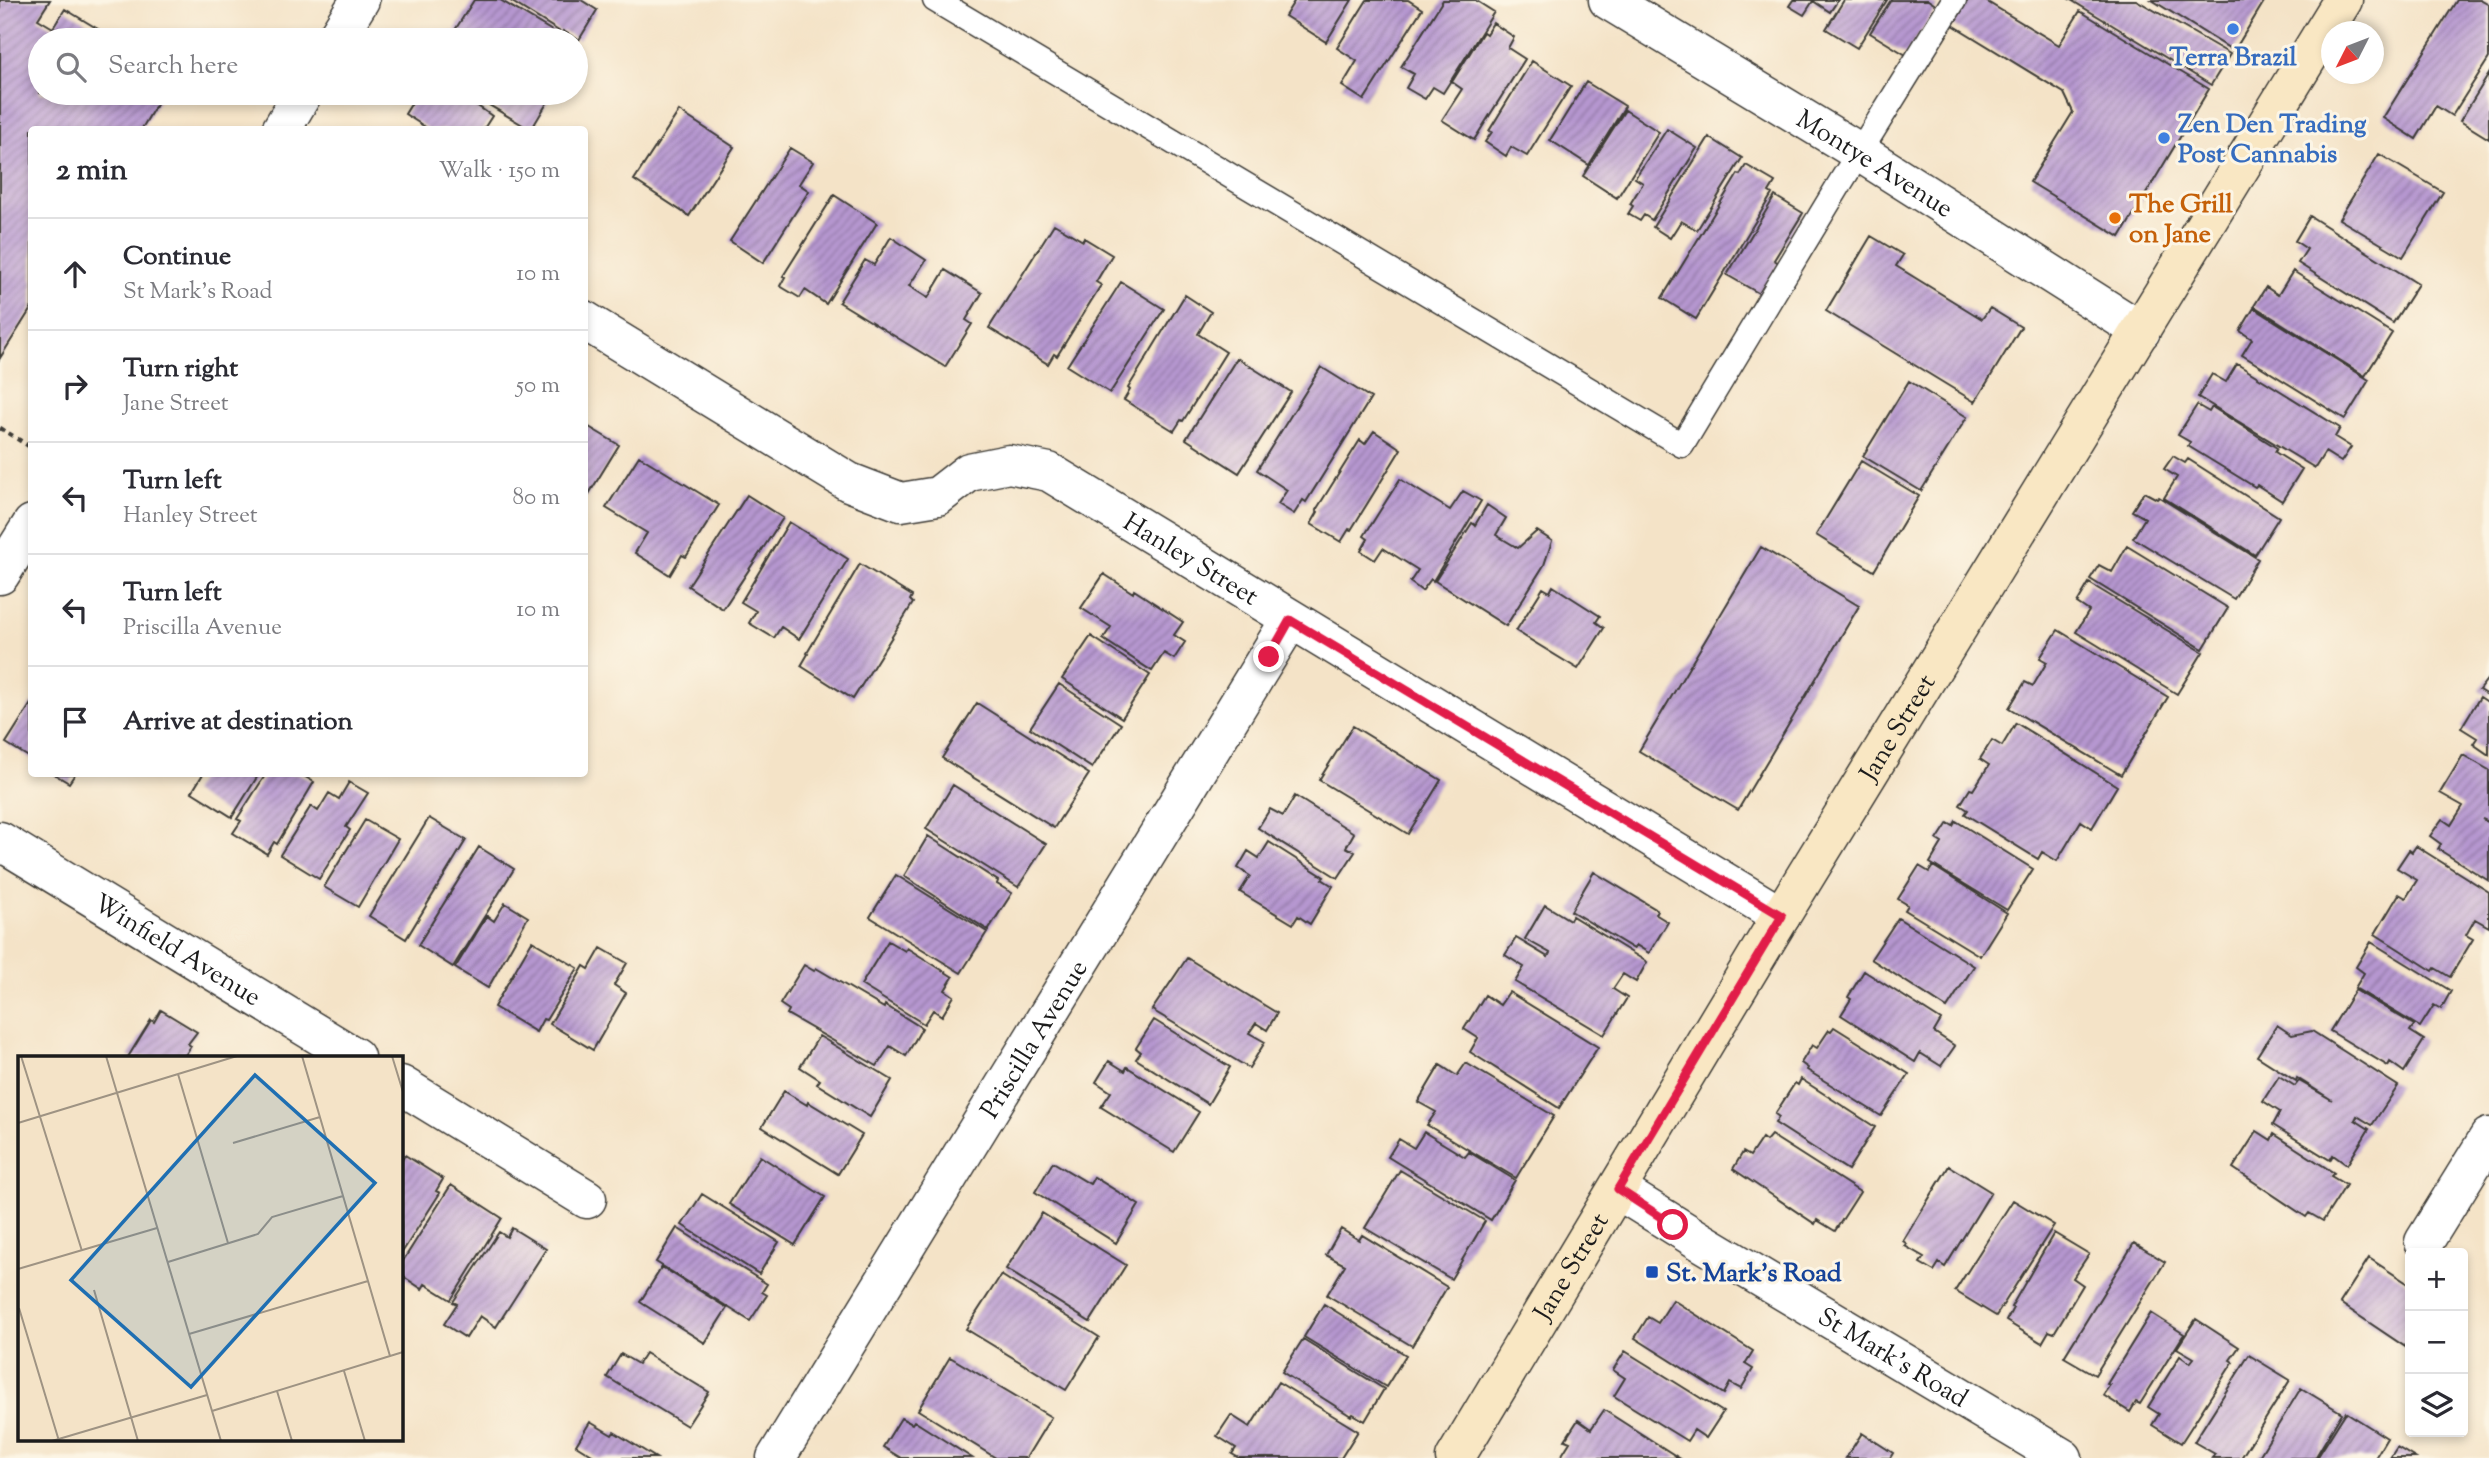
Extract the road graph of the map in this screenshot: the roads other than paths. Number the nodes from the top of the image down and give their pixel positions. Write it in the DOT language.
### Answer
graph roads {
  1 [pos="359,0"];
  2 [pos="935,0"];
  3 [pos="1608,0"];
  4 [pos="1954,0"];
  5 [pos="2343,0"];
  6 [pos="342,28"];
  7 [pos="296,105"];
  8 [pos="283,126"];
  9 [pos="1859,152"];
  10 [pos="588,322"];
  11 [pos="2141,331"];
  12 [pos="28,530"];
  13 [pos="0,575"];
  14 [pos="1290,620"];
  15 [pos="0,841"];
  16 [pos="1782,916"];
  17 [pos="353,1056"];
  18 [pos="402,1086"];
  19 [pos="2489,1137"];
  20 [pos="1618,1189"];
  21 [pos="587,1199"];
  22 [pos="2424,1242"];
  23 [pos="776,1458"];
  24 [pos="1455,1458"];
  25 [pos="2063,1458"];
  1 -- 6 [label="street"];
  2 -- 9 [label="lane"];
  3 -- 9 [label="street, Montye Avenue"];
  4 -- 9 [label="lane"];
  5 -- 11 [label="main road, Jane Street"];
  7 -- 8 [label="street"];
  9 -- 11 [label="street, Montye Avenue"];
  10 -- 14 [label="street, Hanley Street"];
  11 -- 16 [label="main road, Jane Street"];
  12 -- 13 [label="street"];
  14 -- 16 [label="street, Hanley Street"];
  14 -- 23 [label="street, Priscilla Avenue"];
  15 -- 17 [label="street, Winfield Avenue"];
  16 -- 20 [label="main road, Jane Street"];
  18 -- 21 [label="street"];
  19 -- 22 [label="street"];
  20 -- 24 [label="main road, Jane Street"];
  20 -- 25 [label="street, St Mark's Road"];
}
